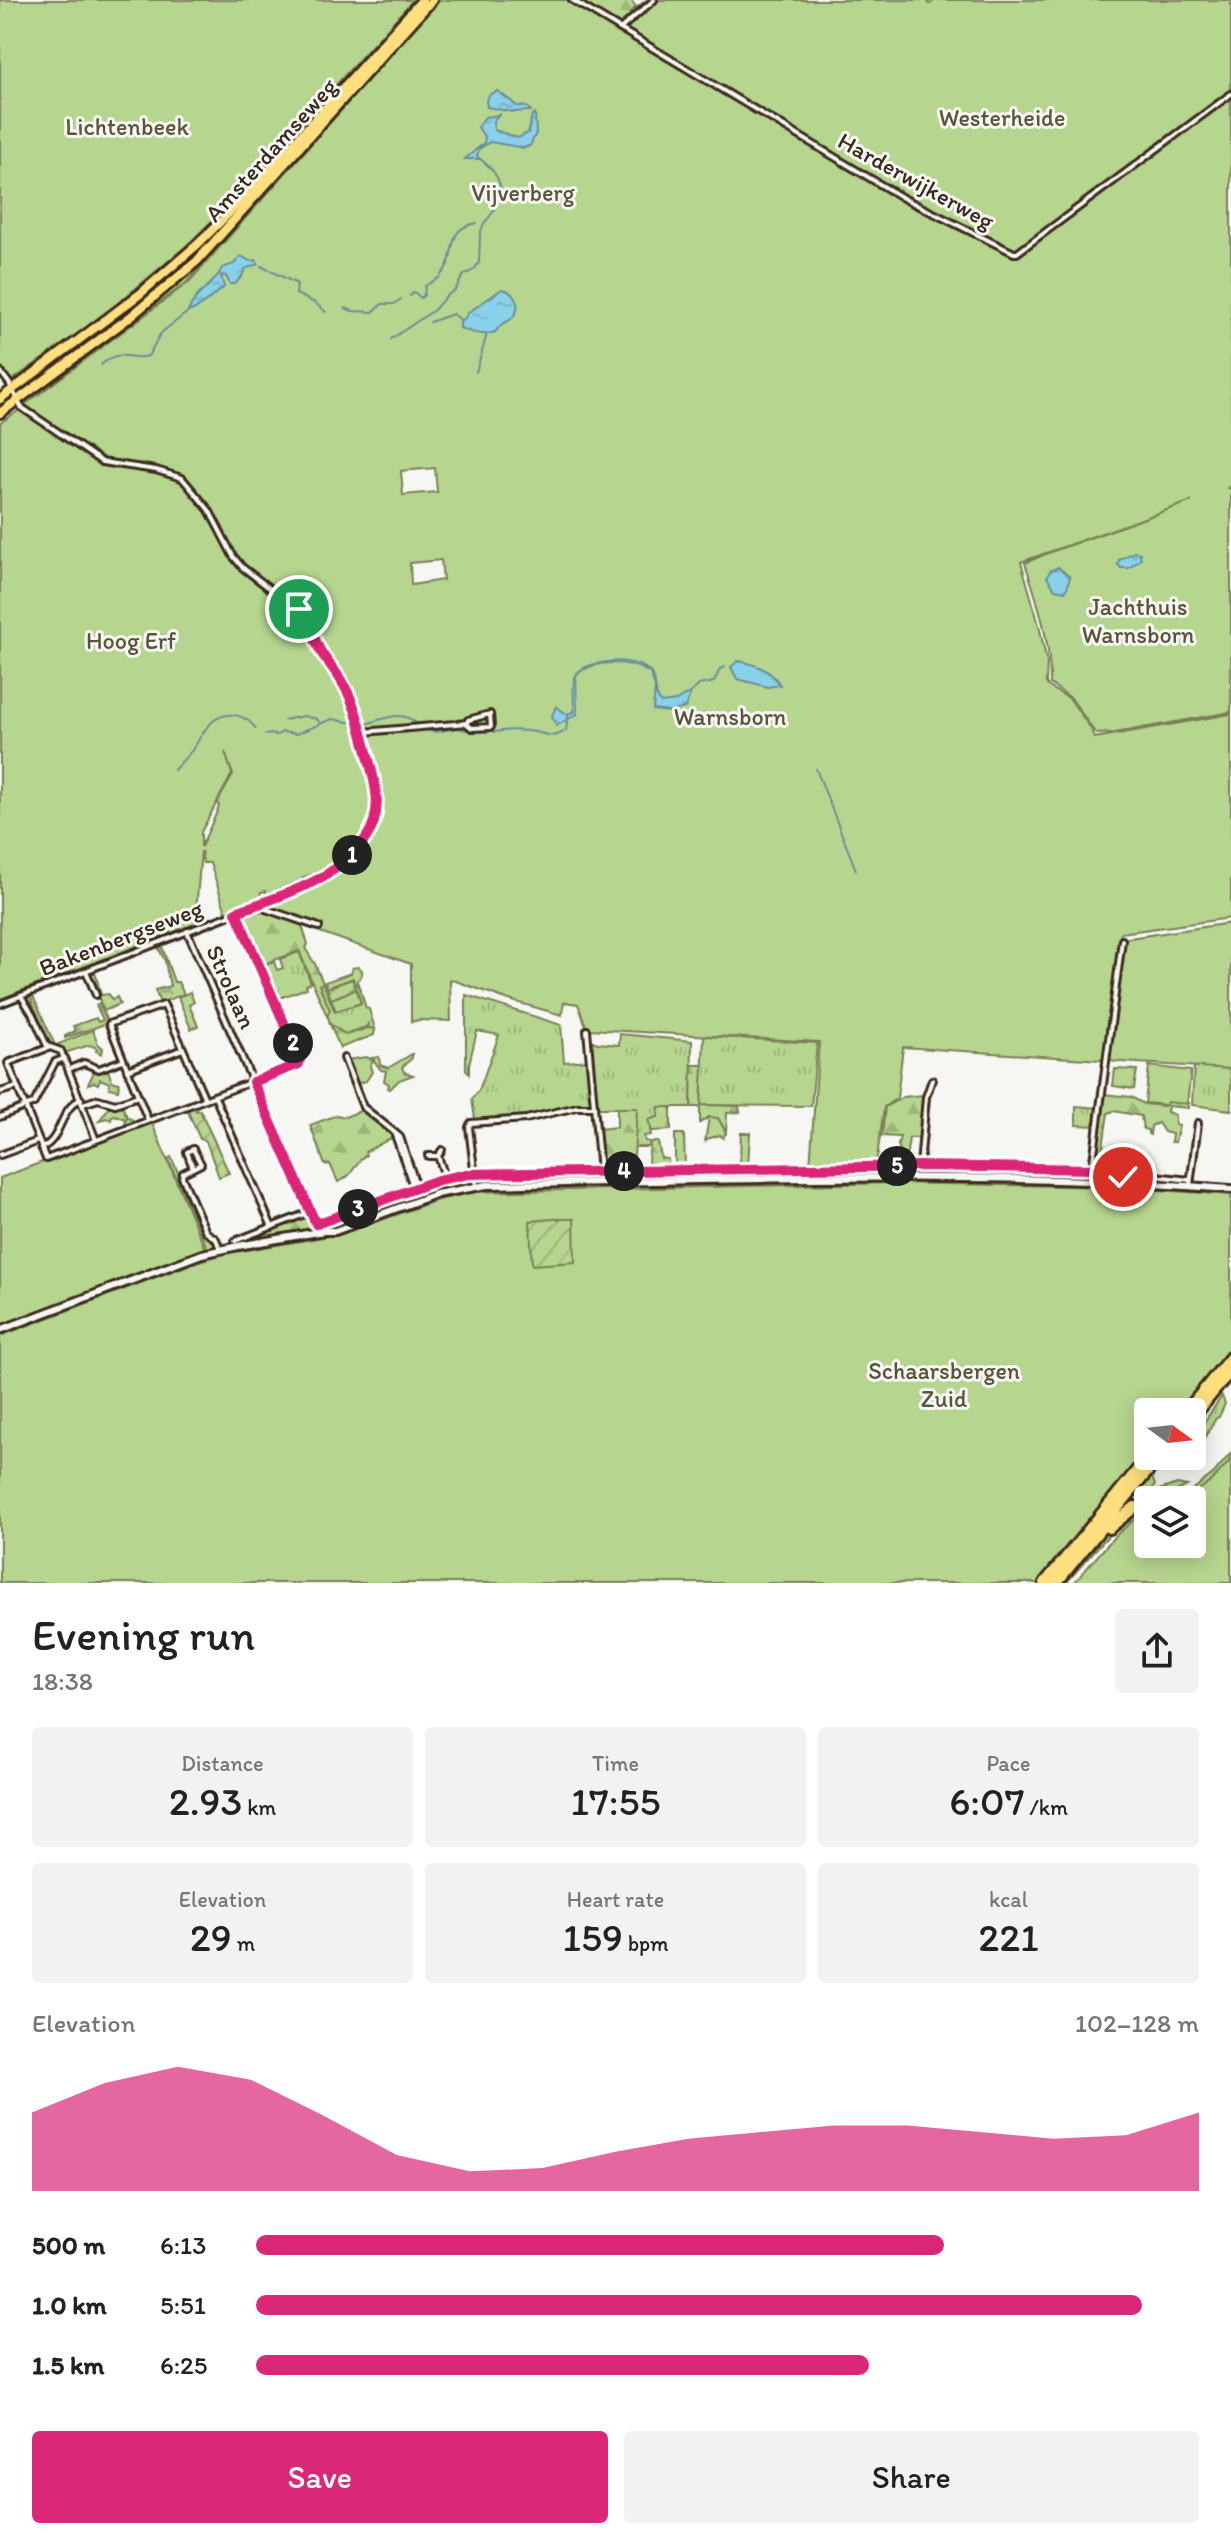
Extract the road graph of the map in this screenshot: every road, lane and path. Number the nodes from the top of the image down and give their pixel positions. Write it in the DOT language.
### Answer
graph roads {
  1 [pos="422,0"];
  2 [pos="432,0"];
  3 [pos="572,0"];
  4 [pos="654,0"];
  5 [pos="620,29"];
  6 [pos="1231,94"];
  7 [pos="123,307"];
  8 [pos="130,317"];
  9 [pos="0,371"];
  10 [pos="13,390"];
  11 [pos="0,399"];
  12 [pos="18,400"];
  13 [pos="0,413"];
  14 [pos="467,723"];
  15 [pos="363,732"];
  16 [pos="268,900"];
  17 [pos="255,905"];
  18 [pos="266,909"];
  19 [pos="236,912"];
  20 [pos="319,927"];
  21 [pos="187,931"];
  22 [pos="1122,940"];
  23 [pos="86,971"];
  24 [pos="96,995"];
  25 [pos="21,996"];
  26 [pos="0,1004"];
  27 [pos="587,1030"];
  28 [pos="48,1048"];
  29 [pos="183,1049"];
  30 [pos="65,1058"];
  31 [pos="344,1058"];
  32 [pos="123,1060"];
  33 [pos="69,1069"];
  34 [pos="127,1070"];
  35 [pos="932,1080"];
  36 [pos="253,1082"];
  37 [pos="17,1087"];
  38 [pos="0,1092"];
  39 [pos="138,1096"];
  40 [pos="215,1097"];
  41 [pos="205,1099"];
  42 [pos="82,1102"];
  43 [pos="594,1107"];
  44 [pos="25,1108"];
  45 [pos="0,1117"];
  46 [pos="148,1120"];
  47 [pos="1198,1123"];
  48 [pos="96,1140"];
  49 [pos="38,1141"];
  50 [pos="41,1148"];
  51 [pos="442,1150"];
  52 [pos="0,1155"];
  53 [pos="428,1156"];
  54 [pos="438,1156"];
  55 [pos="920,1166"];
  56 [pos="193,1168"];
  57 [pos="1092,1169"];
  58 [pos="600,1171"];
  59 [pos="1123,1172"];
  60 [pos="475,1174"];
  61 [pos="445,1178"];
  62 [pos="1123,1181"];
  63 [pos="1190,1182"];
  64 [pos="476,1186"];
  65 [pos="415,1188"];
  66 [pos="1231,1189"];
  67 [pos="310,1212"];
  68 [pos="272,1227"];
  69 [pos="319,1229"];
  70 [pos="235,1241"];
  71 [pos="220,1249"];
  72 [pos="0,1330"];
  73 [pos="1231,1357"];
  74 [pos="1231,1370"];
  75 [pos="1197,1398"];
  76 [pos="1206,1401"];
  77 [pos="1138,1470"];
  78 [pos="1149,1470"];
  79 [pos="1134,1508"];
  80 [pos="1045,1583"];
  81 [pos="1058,1583"];
  1 -- 7 [label="main road, Amsterdamseweg"];
  2 -- 8 [label="main road, Amsterdamseweg"];
  3 -- 5 [label="street, Harderwijkerweg"];
  4 -- 5 [label="street"];
  5 -- 6 [label="street, Harderwijkerweg"];
  7 -- 8 [label="street"];
  7 -- 10 [label="main road, Amsterdamseweg"];
  8 -- 12 [label="main road, Amsterdamseweg"];
  9 -- 10 [label="street"];
  10 -- 11 [label="main road, Amsterdamseweg"];
  10 -- 12 [label="street"];
  12 -- 13 [label="main road, Amsterdamseweg"];
  12 -- 15 [label="street, Bakenbergseweg"];
  14 -- 14 [label="street"];
  14 -- 15 [label="street"];
  15 -- 16 [label="street, Bakenbergseweg"];
  16 -- 17 [label="street, Bakenbergseweg"];
  16 -- 18 [label="street"];
  17 -- 18 [label="street"];
  17 -- 19 [label="street, Bakenbergseweg"];
  18 -- 20 [label="street"];
  19 -- 21 [label="street, Bakenbergseweg"];
  19 -- 36 [label="street"];
  21 -- 23 [label="street, Bakenbergseweg"];
  21 -- 36 [label="street, Strolaan"];
  22 -- 57 [label="street"];
  23 -- 24 [label="street"];
  23 -- 25 [label="street, Bakenbergseweg"];
  25 -- 26 [label="street, Bakenbergseweg"];
  25 -- 28 [label="street"];
  27 -- 43 [label="street"];
  28 -- 30 [label="street"];
  28 -- 37 [label="street"];
  29 -- 32 [label="street"];
  29 -- 34 [label="street"];
  29 -- 41 [label="street"];
  30 -- 33 [label="street"];
  30 -- 44 [label="street"];
  31 -- 65 [label="street"];
  32 -- 33 [label="street"];
  32 -- 34 [label="street"];
  33 -- 42 [label="street"];
  34 -- 39 [label="street"];
  35 -- 55 [label="street"];
  36 -- 40 [label="street"];
  36 -- 67 [label="street, Strolaan"];
  37 -- 38 [label="street"];
  37 -- 44 [label="street"];
  39 -- 42 [label="street"];
  39 -- 46 [label="street"];
  40 -- 41 [label="street"];
  40 -- 68 [label="street"];
  41 -- 46 [label="street"];
  42 -- 48 [label="street"];
  42 -- 50 [label="street"];
  43 -- 58 [label="street"];
  43 -- 60 [label="street"];
  44 -- 45 [label="street"];
  44 -- 49 [label="street"];
  46 -- 48 [label="street"];
  47 -- 63 [label="street"];
  48 -- 50 [label="street"];
  49 -- 50 [label="street"];
  49 -- 52 [label="street"];
  51 -- 54 [label="street"];
  53 -- 54 [label="street"];
  54 -- 61 [label="street"];
  55 -- 57 [label="street"];
  55 -- 58 [label="street"];
  56 -- 56 [label="street"];
  56 -- 71 [label="street"];
  57 -- 59 [label="street"];
  58 -- 60 [label="street"];
  59 -- 62 [label="street"];
  59 -- 63 [label="street"];
  60 -- 61 [label="street"];
  60 -- 64 [label="street"];
  61 -- 65 [label="street"];
  62 -- 63 [label="main road"];
  62 -- 64 [label="main road"];
  63 -- 66 [label="main road"];
  64 -- 69 [label="main road"];
  65 -- 69 [label="street"];
  67 -- 68 [label="street"];
  67 -- 69 [label="street, Strolaan"];
  68 -- 70 [label="street"];
  69 -- 71 [label="main road"];
  71 -- 72 [label="main road"];
  73 -- 75 [label="highway"];
  74 -- 76 [label="highway"];
  77 -- 80 [label="highway"];
  78 -- 81 [label="highway"];
  79 -- 81 [label="highway"];
}
